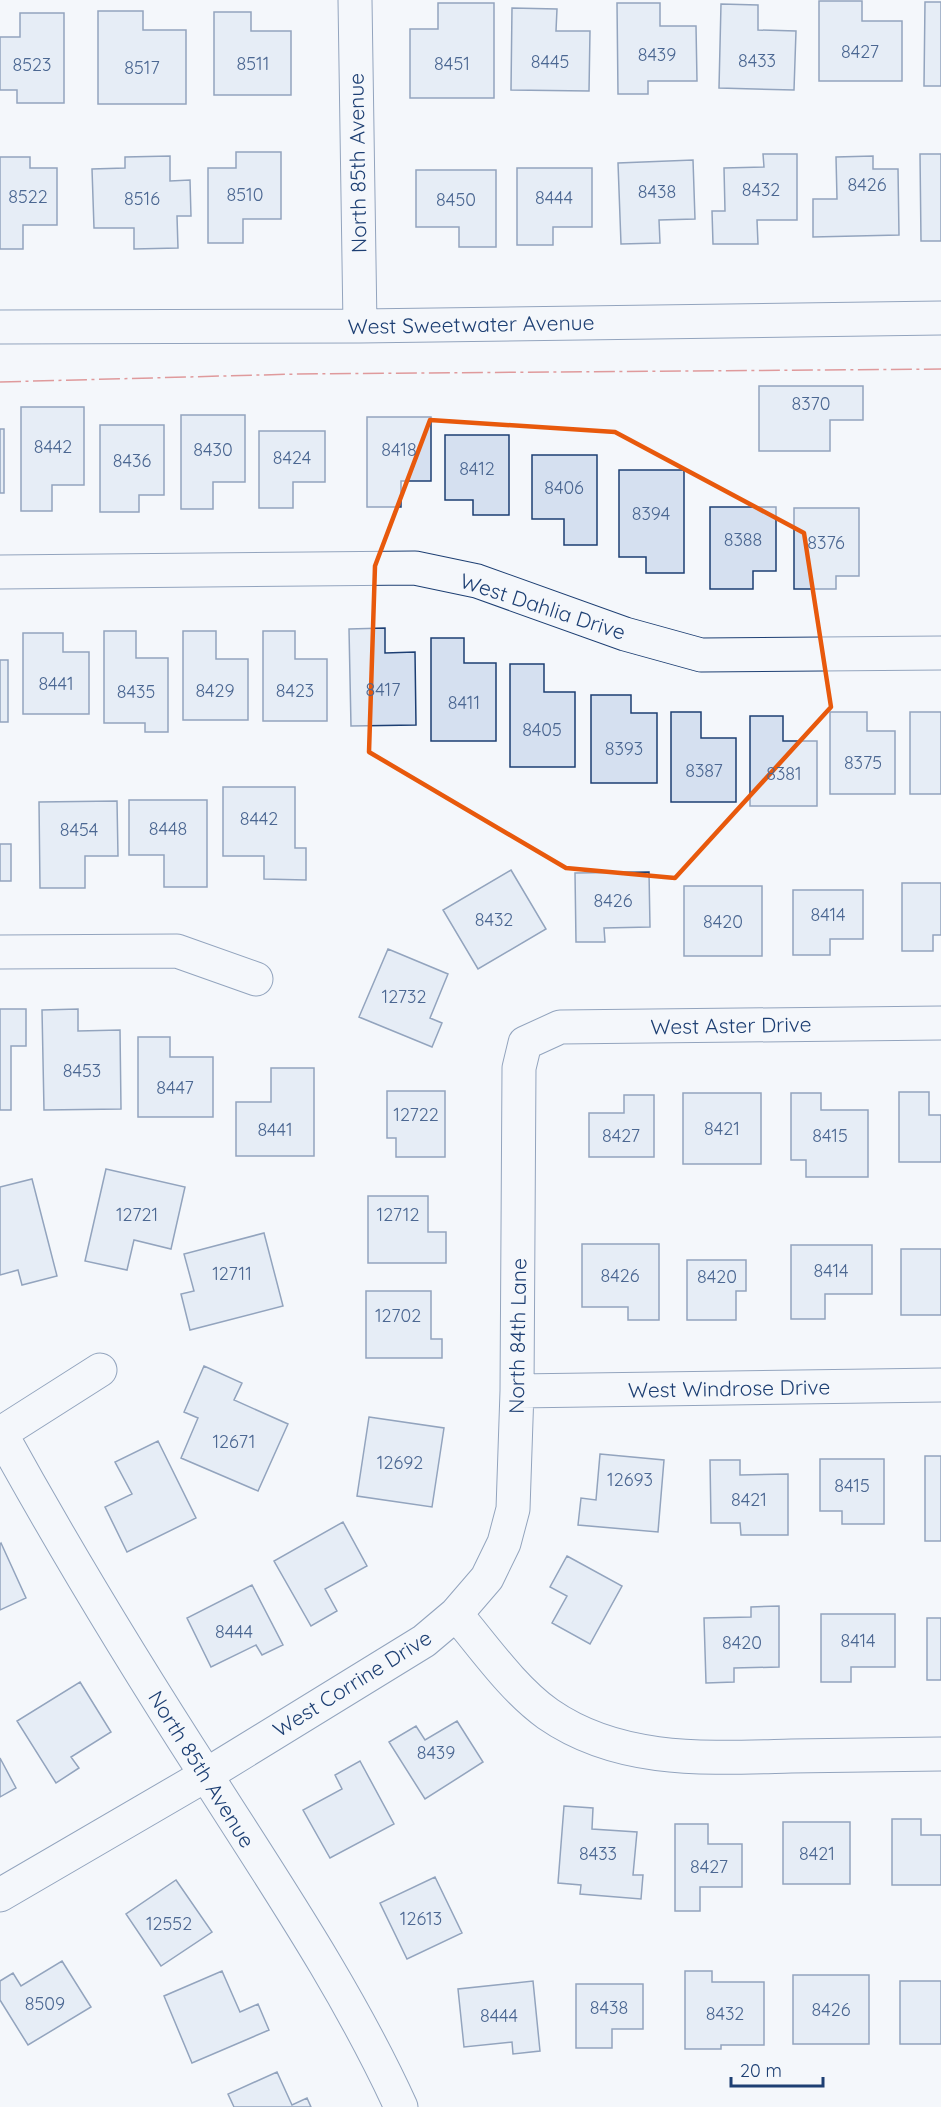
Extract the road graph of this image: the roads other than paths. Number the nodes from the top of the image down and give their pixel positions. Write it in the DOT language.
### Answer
graph roads {
  1 [pos="355,0"];
  2 [pos="941,318"];
  3 [pos="360,326"];
  4 [pos="0,327"];
  5 [pos="0,572"];
  6 [pos="941,653"];
  7 [pos="0,952"];
  8 [pos="256,979"];
  9 [pos="941,1023"];
  10 [pos="525,1043"];
  11 [pos="100,1370"];
  12 [pos="941,1385"];
  13 [pos="517,1391"];
  14 [pos="4,1447"];
  15 [pos="456,1614"];
  16 [pos="941,1754"];
  17 [pos="206,1775"];
  18 [pos="0,1895"];
  19 [pos="401,2107"];
  1 -- 3 [label="street, North 85th Avenue"];
  2 -- 3 [label="street, West Sweetwater Avenue"];
  3 -- 4 [label="street, West Sweetwater Avenue"];
  5 -- 6 [label="street, West Dahlia Drive"];
  7 -- 8 [label="street"];
  9 -- 10 [label="street, West Aster Drive"];
  10 -- 13 [label="street, North 84th Lane"];
  11 -- 14 [label="street"];
  12 -- 13 [label="street, West Windrose Drive"];
  13 -- 15 [label="street, North 84th Lane"];
  14 -- 17 [label="street, North 85th Avenue"];
  15 -- 16 [label="street"];
  15 -- 17 [label="street, West Corrine Drive"];
  17 -- 18 [label="street, West Corrine Drive"];
  17 -- 19 [label="street, North 85th Avenue"];
}
